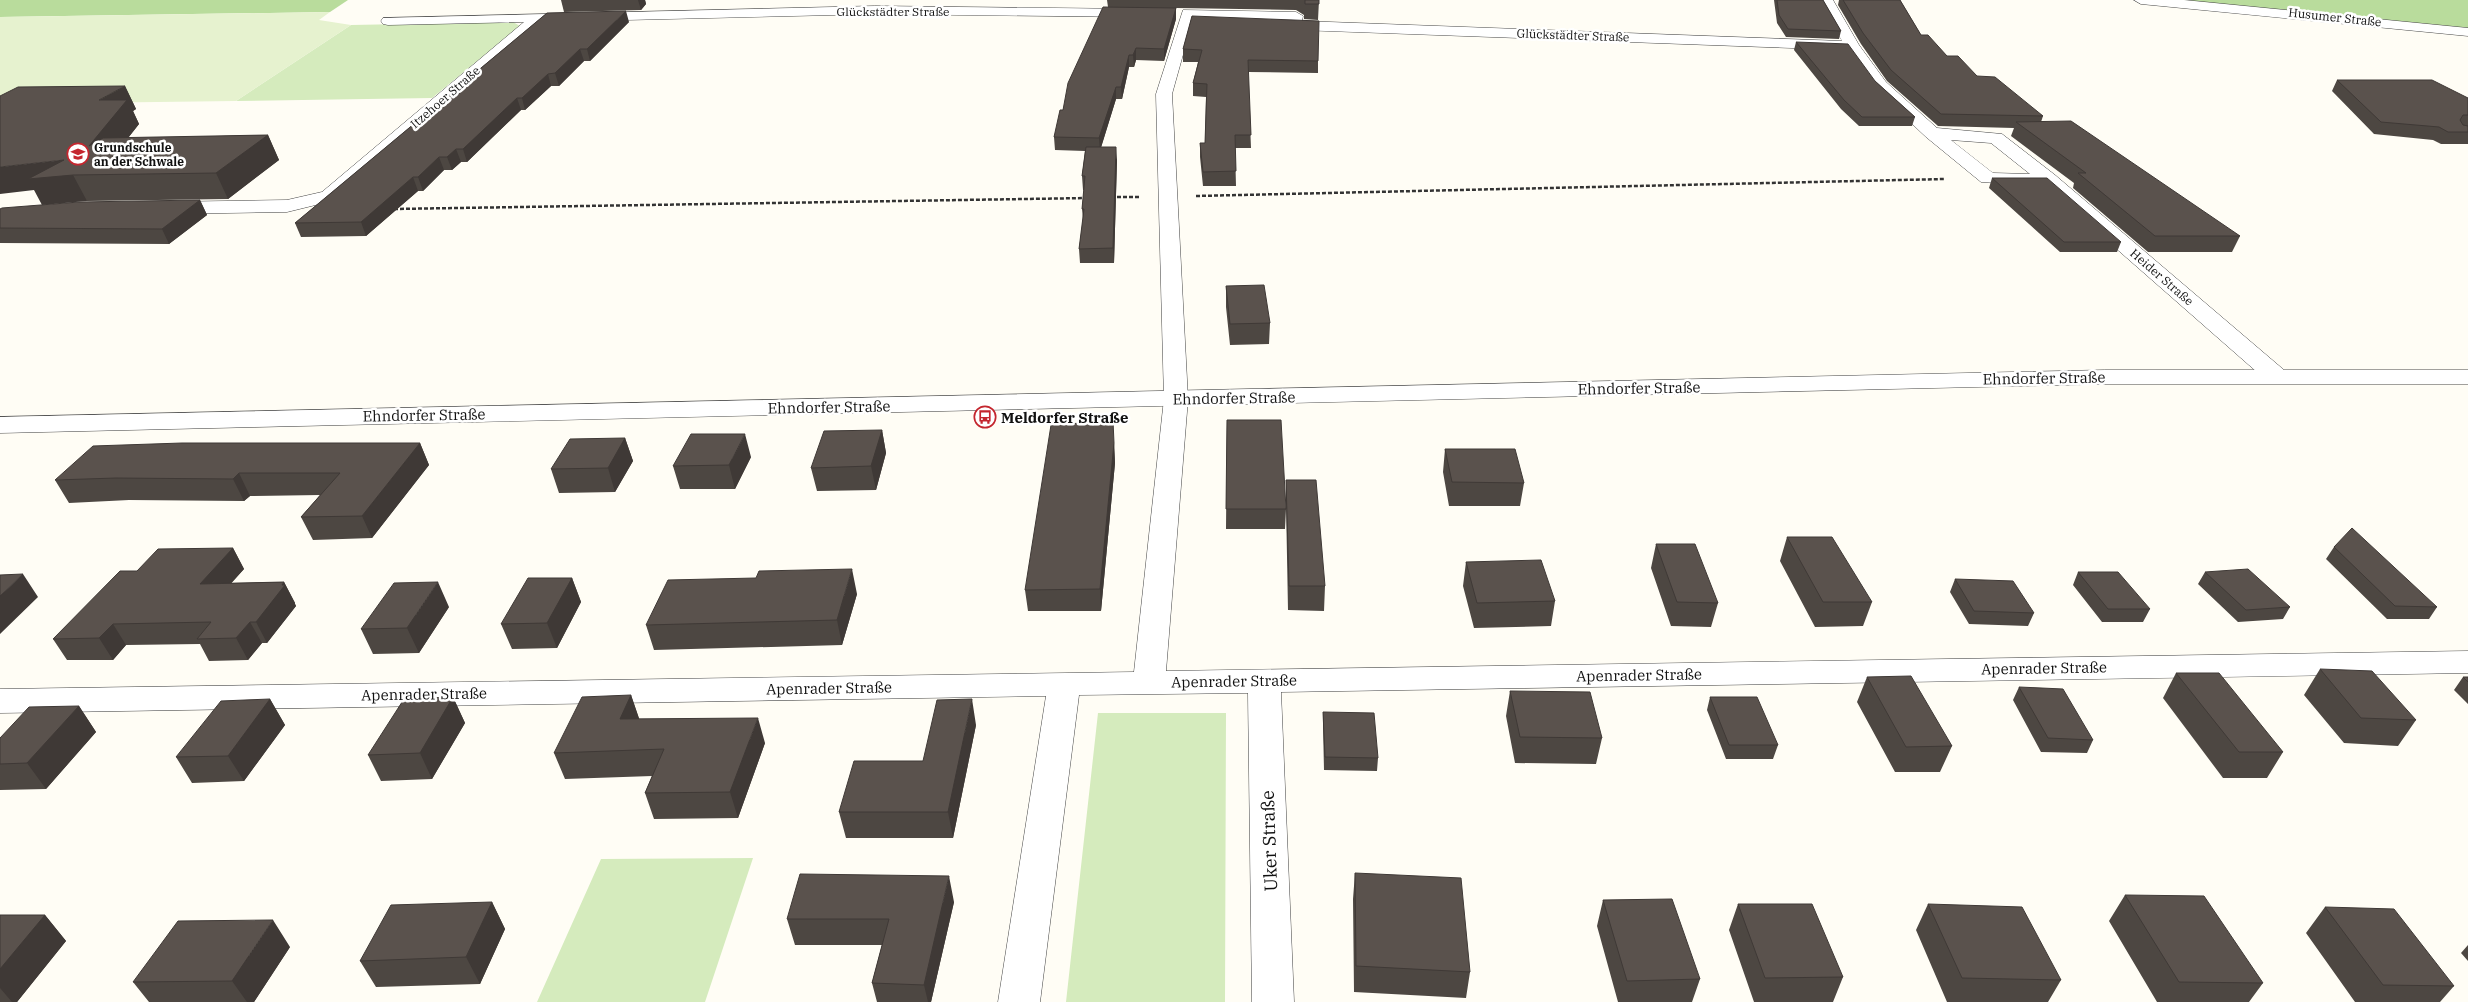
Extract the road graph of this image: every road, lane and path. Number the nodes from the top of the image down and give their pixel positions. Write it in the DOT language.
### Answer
graph roads {
  1 [pos="1826,0"];
  2 [pos="2141,0"];
  3 [pos="1149,13"];
  4 [pos="538,18"];
  5 [pos="388,21"];
  6 [pos="2468,32"];
  7 [pos="1852,46"];
  8 [pos="1932,133"];
  9 [pos="2048,180"];
  10 [pos="147,208"];
  11 [pos="2275,375"];
  12 [pos="2468,377"];
  13 [pos="1176,399"];
  14 [pos="0,425"];
  15 [pos="2468,662"];
  16 [pos="1264,681"];
  17 [pos="1149,682"];
  18 [pos="1064,684"];
  19 [pos="0,700"];
  20 [pos="1019,1002"];
  21 [pos="1273,1002"];
  1 -- 7 [label="street"];
  2 -- 6 [label="street, Husumer Straße"];
  3 -- 4 [label="street, Glückstädter Straße"];
  4 -- 5 [label="street"];
  4 -- 10 [label="street, Itzehoer Straße"];
  7 -- 8 [label="street"];
  7 -- 13 [label="street, Glückstädter Straße"];
  8 -- 9 [label="street, Heider Straße"];
  8 -- 9 [label="street"];
  9 -- 11 [label="street, Heider Straße"];
  11 -- 12 [label="street, Ehndorfer Straße"];
  11 -- 13 [label="street, Ehndorfer Straße"];
  13 -- 14 [label="street, Ehndorfer Straße"];
  13 -- 17 [label="street"];
  15 -- 16 [label="street, Apenrader Straße"];
  16 -- 17 [label="street, Apenrader Straße"];
  16 -- 21 [label="street, Uker Straße"];
  17 -- 18 [label="street, Apenrader Straße"];
  18 -- 19 [label="street, Apenrader Straße"];
  18 -- 20 [label="street"];
}
